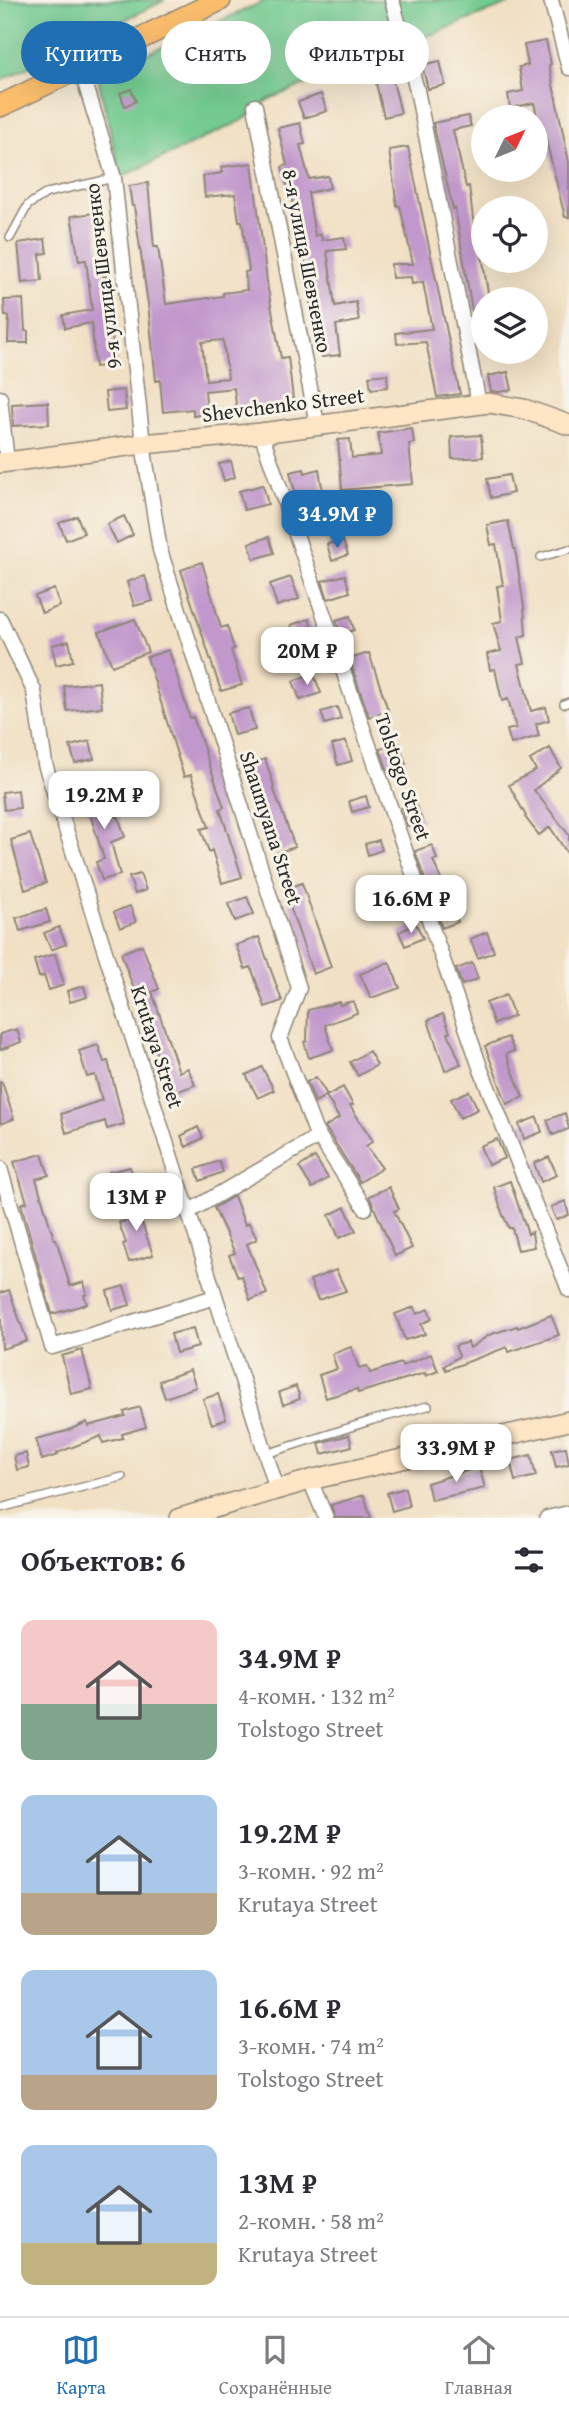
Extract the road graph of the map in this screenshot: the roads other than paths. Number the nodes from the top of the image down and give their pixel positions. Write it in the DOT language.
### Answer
graph roads {
  1 [pos="220,0"];
  2 [pos="393,0"];
  3 [pos="551,0"];
  4 [pos="147,34"];
  5 [pos="569,68"];
  6 [pos="44,84"];
  7 [pos="85,84"];
  8 [pos="0,106"];
  9 [pos="255,106"];
  10 [pos="114,178"];
  11 [pos="10,238"];
  12 [pos="0,398"];
  13 [pos="480,404"];
  14 [pos="317,424"];
  15 [pos="569,425"];
  16 [pos="261,433"];
  17 [pos="142,444"];
  18 [pos="4,462"];
  19 [pos="569,549"];
  20 [pos="541,557"];
  21 [pos="0,619"];
  22 [pos="319,1136"];
  23 [pos="0,1168"];
  24 [pos="365,1208"];
  25 [pos="188,1212"];
  26 [pos="569,1290"];
  27 [pos="215,1297"];
  28 [pos="428,1406"];
  29 [pos="569,1421"];
  30 [pos="266,1454"];
  31 [pos="122,1477"];
  32 [pos="310,1480"];
  33 [pos="277,1489"];
  34 [pos="0,1508"];
  35 [pos="569,1513"];
  36 [pos="180,1518"];
  37 [pos="326,1518"];
  38 [pos="547,1518"];
  1 -- 4 [label="main road"];
  2 -- 13 [label="street"];
  3 -- 5 [label="street"];
  6 -- 8 [label="main road"];
  7 -- 10 [label="street, 9-я улица Шевченко"];
  9 -- 14 [label="street, 8-я улица Шевченко"];
  10 -- 11 [label="lane"];
  10 -- 17 [label="street, 9-я улица Шевченко"];
  12 -- 18 [label="street"];
  13 -- 14 [label="main road, Shevchenko Street"];
  13 -- 15 [label="main road, Shevchenko Street"];
  14 -- 16 [label="main road, Shevchenko Street"];
  16 -- 17 [label="main road, Shevchenko Street"];
  16 -- 26 [label="street, Tolstogo Street"];
  17 -- 18 [label="main road, Shevchenko Street"];
  17 -- 22 [label="street, Shaumyana Street"];
  19 -- 20 [label="lane"];
  21 -- 25 [label="street, Krutaya Street"];
  22 -- 24 [label="street, Shaumyana Street"];
  22 -- 25 [label="street"];
  23 -- 27 [label="street"];
  25 -- 27 [label="street, Krutaya Street"];
  27 -- 30 [label="street, Krutaya Street"];
  28 -- 30 [label="lane"];
  29 -- 32 [label="main road"];
  30 -- 33 [label="street, Krutaya Street"];
  31 -- 34 [label="lane"];
  32 -- 33 [label="main road"];
  32 -- 37 [label="street"];
  33 -- 36 [label="main road"];
  35 -- 38 [label="street"];
}
